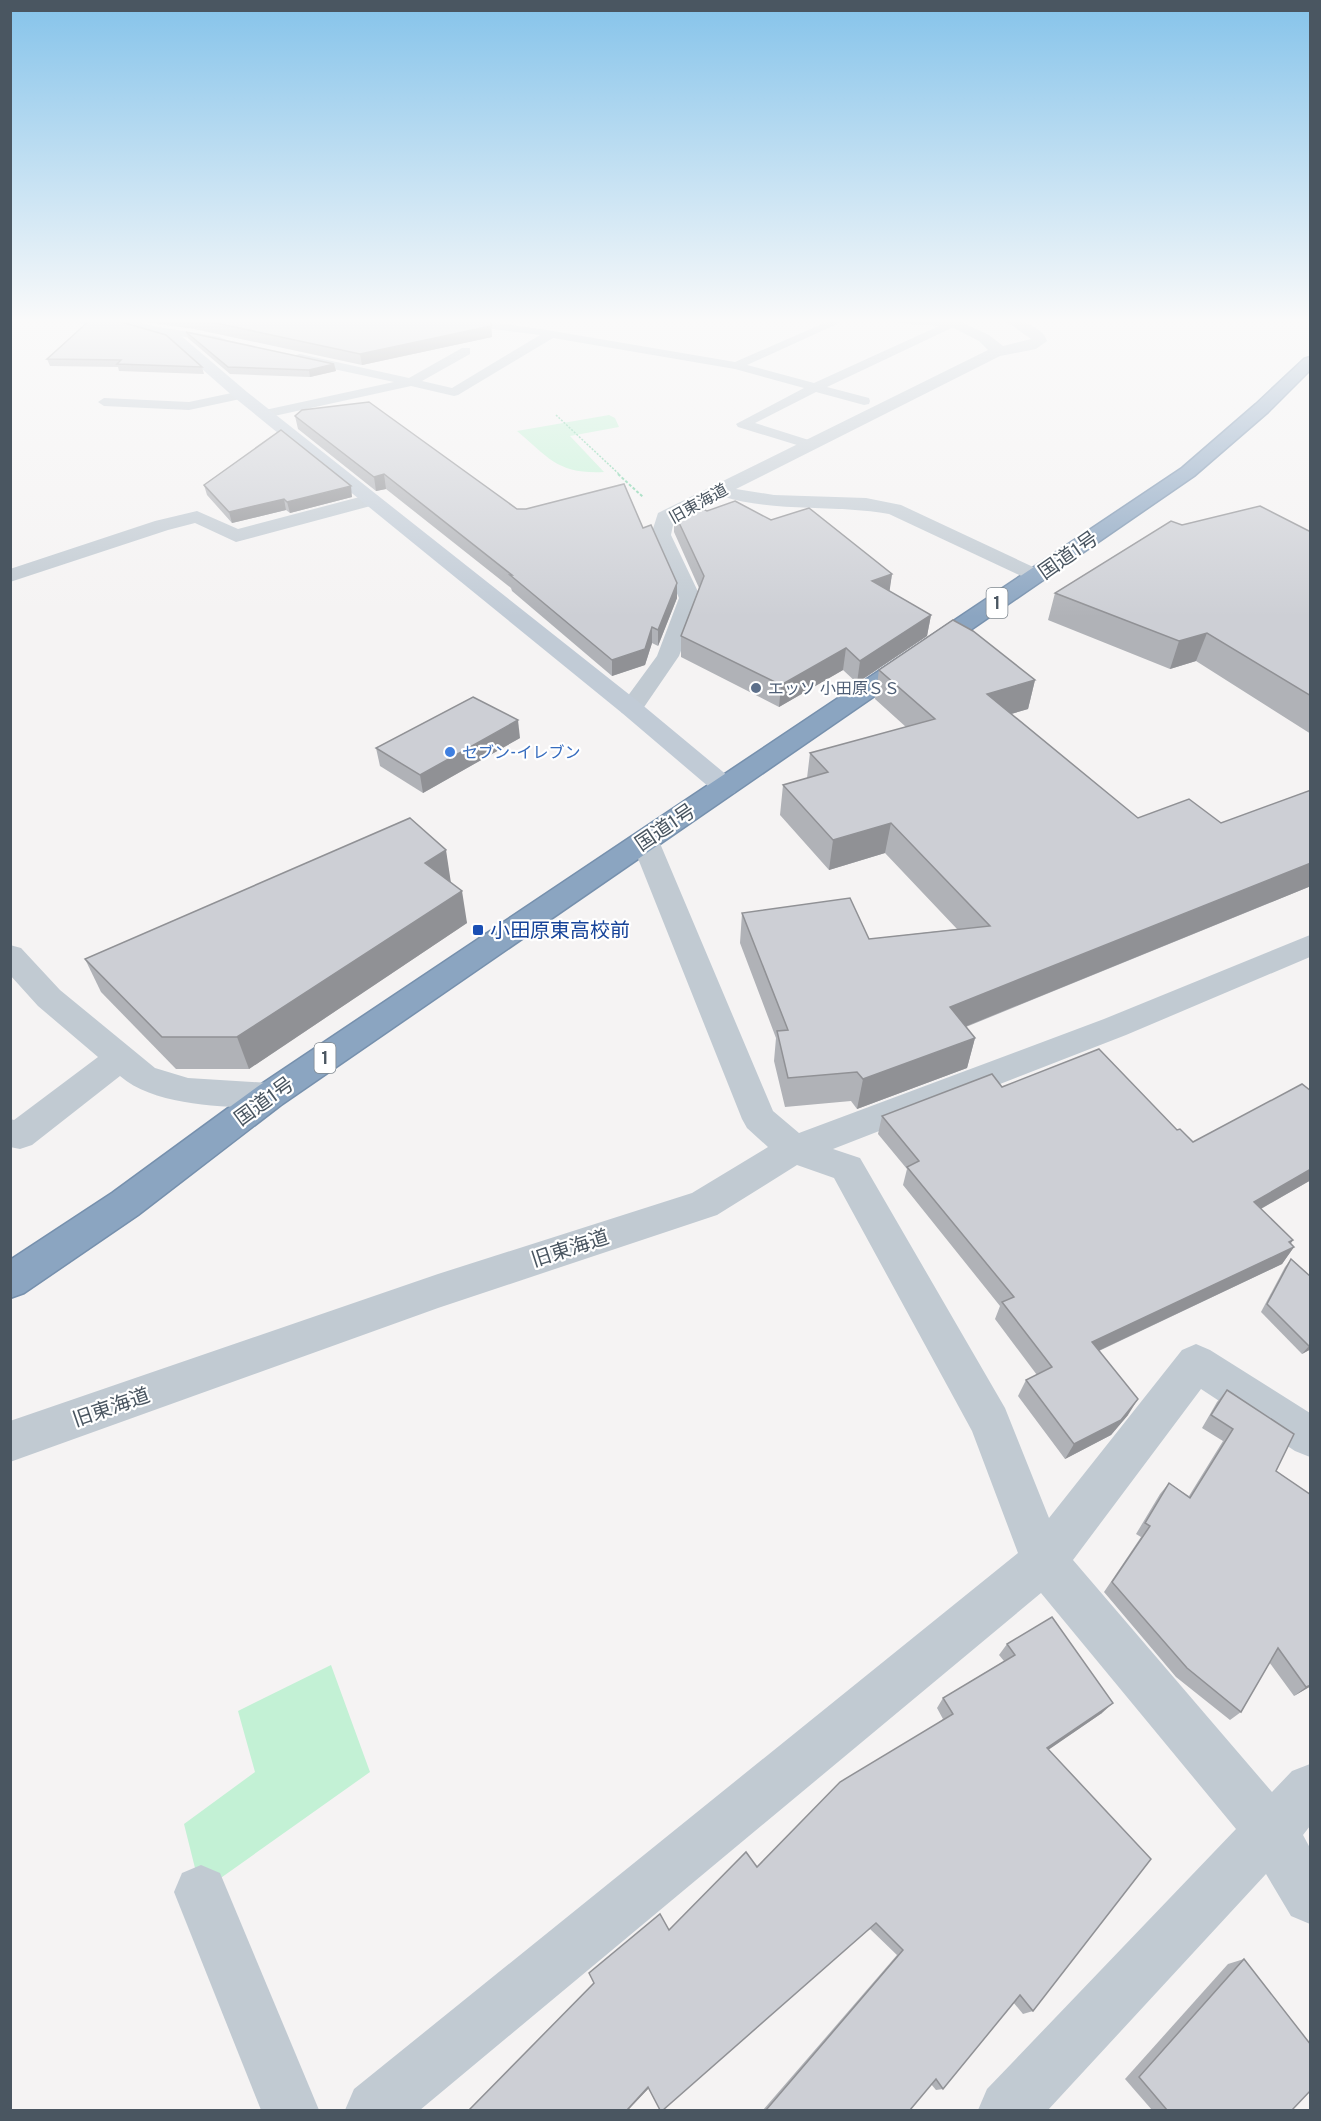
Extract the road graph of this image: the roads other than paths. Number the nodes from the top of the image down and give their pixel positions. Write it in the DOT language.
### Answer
graph roads {
  1 [pos="271,419"];
  2 [pos="753,419"];
  3 [pos="862,419"];
  4 [pos="1249,419"];
  5 [pos="810,445"];
  6 [pos="720,490"];
  7 [pos="371,500"];
  8 [pos="10,576"];
  9 [pos="1037,576"];
  10 [pos="631,708"];
  11 [pos="725,787"];
  12 [pos="645,841"];
  13 [pos="1311,945"];
  14 [pos="10,955"];
  15 [pos="120,1058"];
  16 [pos="269,1096"];
  17 [pos="10,1133"];
  18 [pos="794,1149"];
  19 [pos="10,1281"];
  20 [pos="1311,1437"];
  21 [pos="10,1442"];
  22 [pos="1044,1561"];
  23 [pos="1311,1790"];
  24 [pos="1270,1830"];
  25 [pos="201,1893"];
  26 [pos="1311,1897"];
  27 [pos="290,2110"];
  28 [pos="375,2110"];
  29 [pos="1008,2110"];
  1 -- 7 [label="street"];
  2 -- 5 [label="lane"];
  3 -- 5 [label="street, 旧東海道"];
  4 -- 9 [label="highway, 国道1号 / 1"];
  5 -- 6 [label="street, 旧東海道"];
  6 -- 9 [label="street"];
  6 -- 10 [label="street, 旧東海道"];
  7 -- 8 [label="street"];
  7 -- 10 [label="street"];
  9 -- 11 [label="highway, 国道1号 / 1"];
  10 -- 11 [label="street"];
  11 -- 12 [label="highway, 国道1号 / 1"];
  12 -- 16 [label="highway, 国道1号 / 1"];
  12 -- 18 [label="street"];
  13 -- 18 [label="street, 旧東海道"];
  14 -- 15 [label="street"];
  15 -- 16 [label="street"];
  15 -- 17 [label="street"];
  16 -- 19 [label="highway, 国道1号 / 1"];
  18 -- 21 [label="street, 旧東海道"];
  18 -- 22 [label="street"];
  20 -- 22 [label="street"];
  22 -- 24 [label="street"];
  22 -- 28 [label="street"];
  23 -- 24 [label="street"];
  24 -- 26 [label="street"];
  24 -- 29 [label="street"];
  25 -- 27 [label="street"];
}
